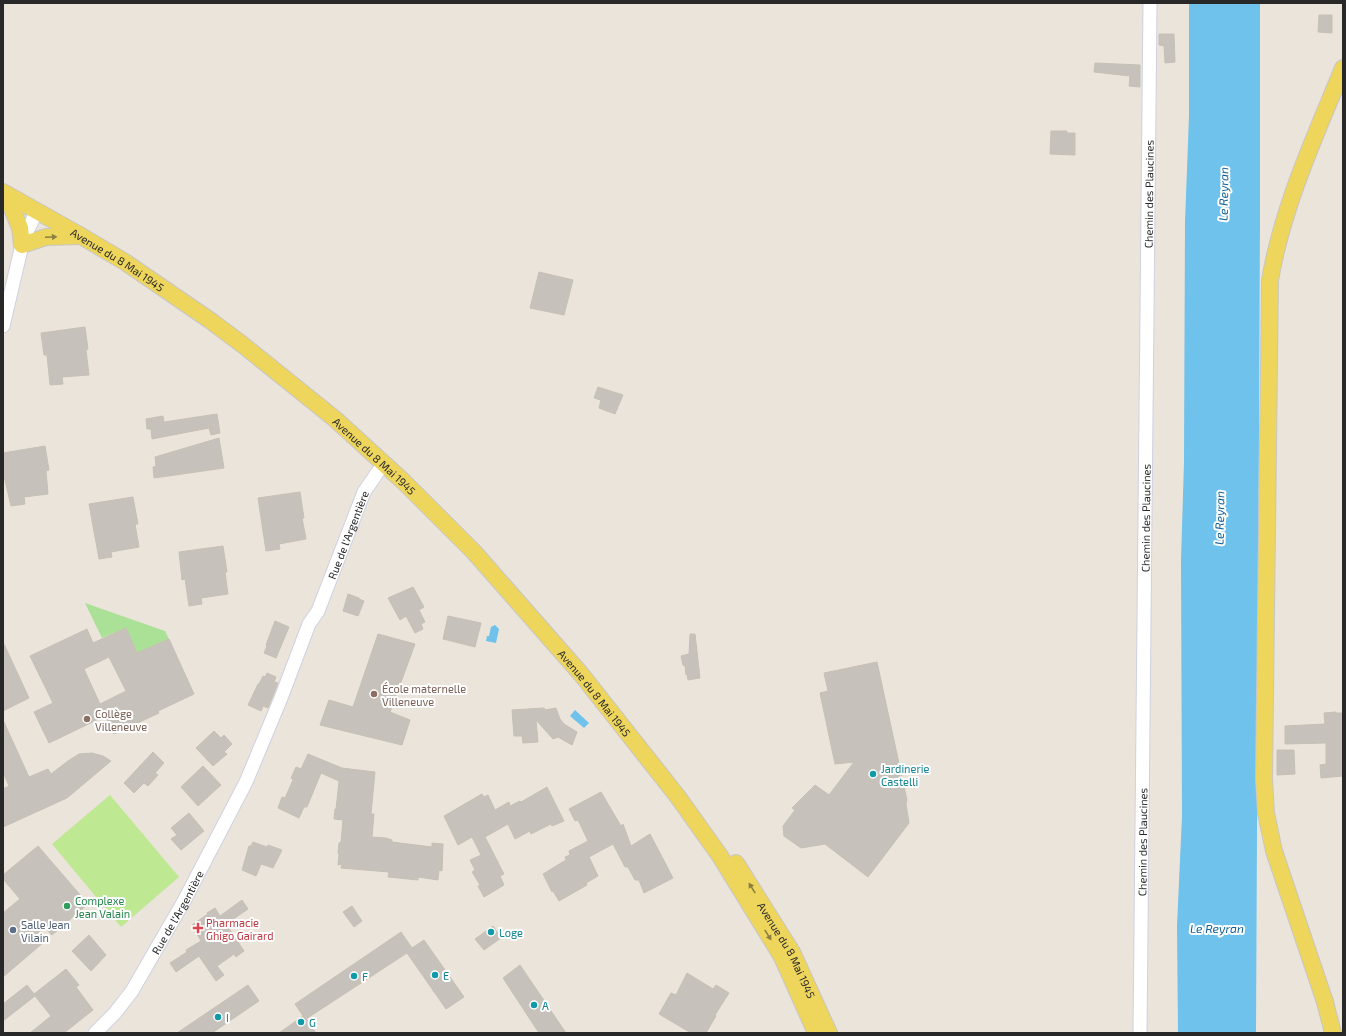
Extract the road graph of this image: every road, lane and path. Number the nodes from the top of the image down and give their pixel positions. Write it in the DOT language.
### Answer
graph roads {
  1 [pos="1150,3"];
  2 [pos="1343,68"];
  3 [pos="5,193"];
  4 [pos="37,211"];
  5 [pos="81,236"];
  6 [pos="22,245"];
  7 [pos="3,326"];
  8 [pos="384,463"];
  9 [pos="678,797"];
  10 [pos="95,1033"];
  11 [pos="816,1033"];
  12 [pos="829,1033"];
  13 [pos="1140,1033"];
  14 [pos="1333,1033"];
  1 -- 13 [label="street, Chemin des Plaucines"];
  2 -- 14 [label="main road"];
  3 -- 4 [label="main road, Avenue du 8 Mai 1945"];
  3 -- 6 [label="main road"];
  4 -- 5 [label="main road, Avenue du 8 Mai 1945"];
  4 -- 6 [label="street"];
  6 -- 5 [label="main road, one-way"];
  5 -- 8 [label="main road, Avenue du 8 Mai 1945"];
  6 -- 7 [label="street"];
  8 -- 9 [label="main road, Avenue du 8 Mai 1945"];
  8 -- 10 [label="street, Rue de l'Argentière"];
  9 -- 11 [label="main road, Avenue du 8 Mai 1945, one-way"];
  12 -- 9 [label="main road, Avenue du 8 Mai 1945, one-way"];
}
